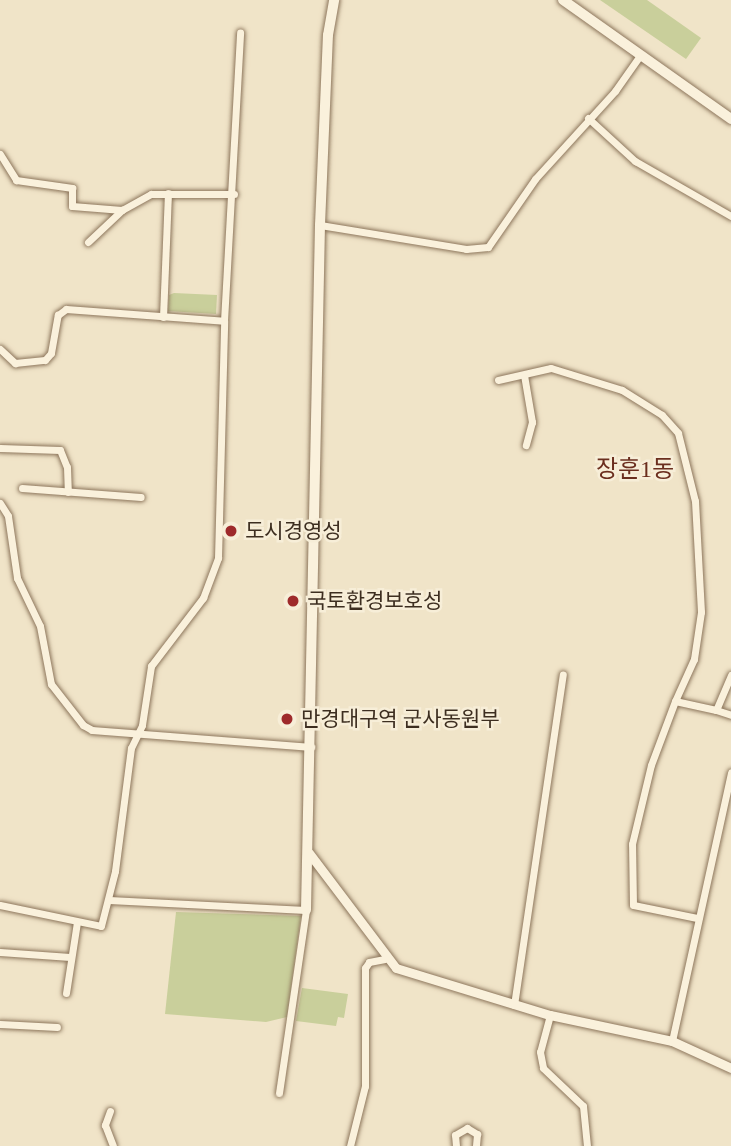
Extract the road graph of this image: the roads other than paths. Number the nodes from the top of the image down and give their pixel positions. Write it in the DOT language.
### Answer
graph roads {
  1 [pos="334,0"];
  2 [pos="563,0"];
  3 [pos="240,32"];
  4 [pos="641,54"];
  5 [pos="588,118"];
  6 [pos="731,119"];
  7 [pos="0,154"];
  8 [pos="168,193"];
  9 [pos="234,194"];
  10 [pos="122,210"];
  11 [pos="731,216"];
  12 [pos="320,225"];
  13 [pos="88,242"];
  14 [pos="163,317"];
  15 [pos="224,321"];
  16 [pos="0,349"];
  17 [pos="524,375"];
  18 [pos="498,380"];
  19 [pos="526,444"];
  20 [pos="0,448"];
  21 [pos="22,488"];
  22 [pos="68,492"];
  23 [pos="141,497"];
  24 [pos="0,503"];
  25 [pos="563,675"];
  26 [pos="731,675"];
  27 [pos="676,701"];
  28 [pos="716,710"];
  29 [pos="731,715"];
  30 [pos="138,732"];
  31 [pos="311,747"];
  32 [pos="731,772"];
  33 [pos="309,853"];
  34 [pos="109,900"];
  35 [pos="0,905"];
  36 [pos="306,910"];
  37 [pos="698,918"];
  38 [pos="77,922"];
  39 [pos="0,951"];
  40 [pos="70,957"];
  41 [pos="385,959"];
  42 [pos="66,993"];
  43 [pos="514,1005"];
  44 [pos="550,1015"];
  45 [pos="0,1024"];
  46 [pos="57,1027"];
  47 [pos="672,1041"];
  48 [pos="731,1068"];
  49 [pos="279,1093"];
  50 [pos="110,1111"];
  51 [pos="113,1146"];
  52 [pos="350,1146"];
  53 [pos="456,1146"];
  54 [pos="476,1146"];
  55 [pos="587,1146"];
  1 -- 12 [label="main road"];
  2 -- 4 [label="main road"];
  3 -- 9 [label="street"];
  4 -- 5 [label="street"];
  4 -- 6 [label="main road"];
  5 -- 11 [label="street"];
  5 -- 12 [label="street"];
  7 -- 10 [label="street"];
  8 -- 9 [label="street"];
  8 -- 10 [label="street"];
  8 -- 14 [label="street"];
  9 -- 15 [label="street"];
  10 -- 13 [label="street"];
  12 -- 31 [label="main road"];
  14 -- 15 [label="street"];
  14 -- 16 [label="street"];
  15 -- 30 [label="street"];
  17 -- 18 [label="street"];
  17 -- 19 [label="street"];
  17 -- 27 [label="street"];
  20 -- 22 [label="street"];
  21 -- 22 [label="street"];
  22 -- 23 [label="street"];
  24 -- 30 [label="street"];
  25 -- 43 [label="street"];
  26 -- 28 [label="street"];
  27 -- 28 [label="street"];
  27 -- 37 [label="street"];
  28 -- 29 [label="street"];
  30 -- 31 [label="street"];
  30 -- 34 [label="street"];
  31 -- 33 [label="main road"];
  32 -- 37 [label="street"];
  33 -- 36 [label="main road"];
  33 -- 41 [label="street"];
  34 -- 36 [label="street"];
  34 -- 38 [label="street"];
  35 -- 38 [label="street"];
  36 -- 49 [label="street"];
  37 -- 47 [label="street"];
  38 -- 40 [label="street"];
  39 -- 40 [label="street"];
  40 -- 42 [label="street"];
  41 -- 43 [label="street"];
  41 -- 52 [label="street"];
  43 -- 44 [label="street"];
  44 -- 47 [label="street"];
  44 -- 55 [label="street"];
  45 -- 46 [label="street"];
  47 -- 48 [label="street"];
  50 -- 51 [label="street"];
  53 -- 54 [label="street"];
}
